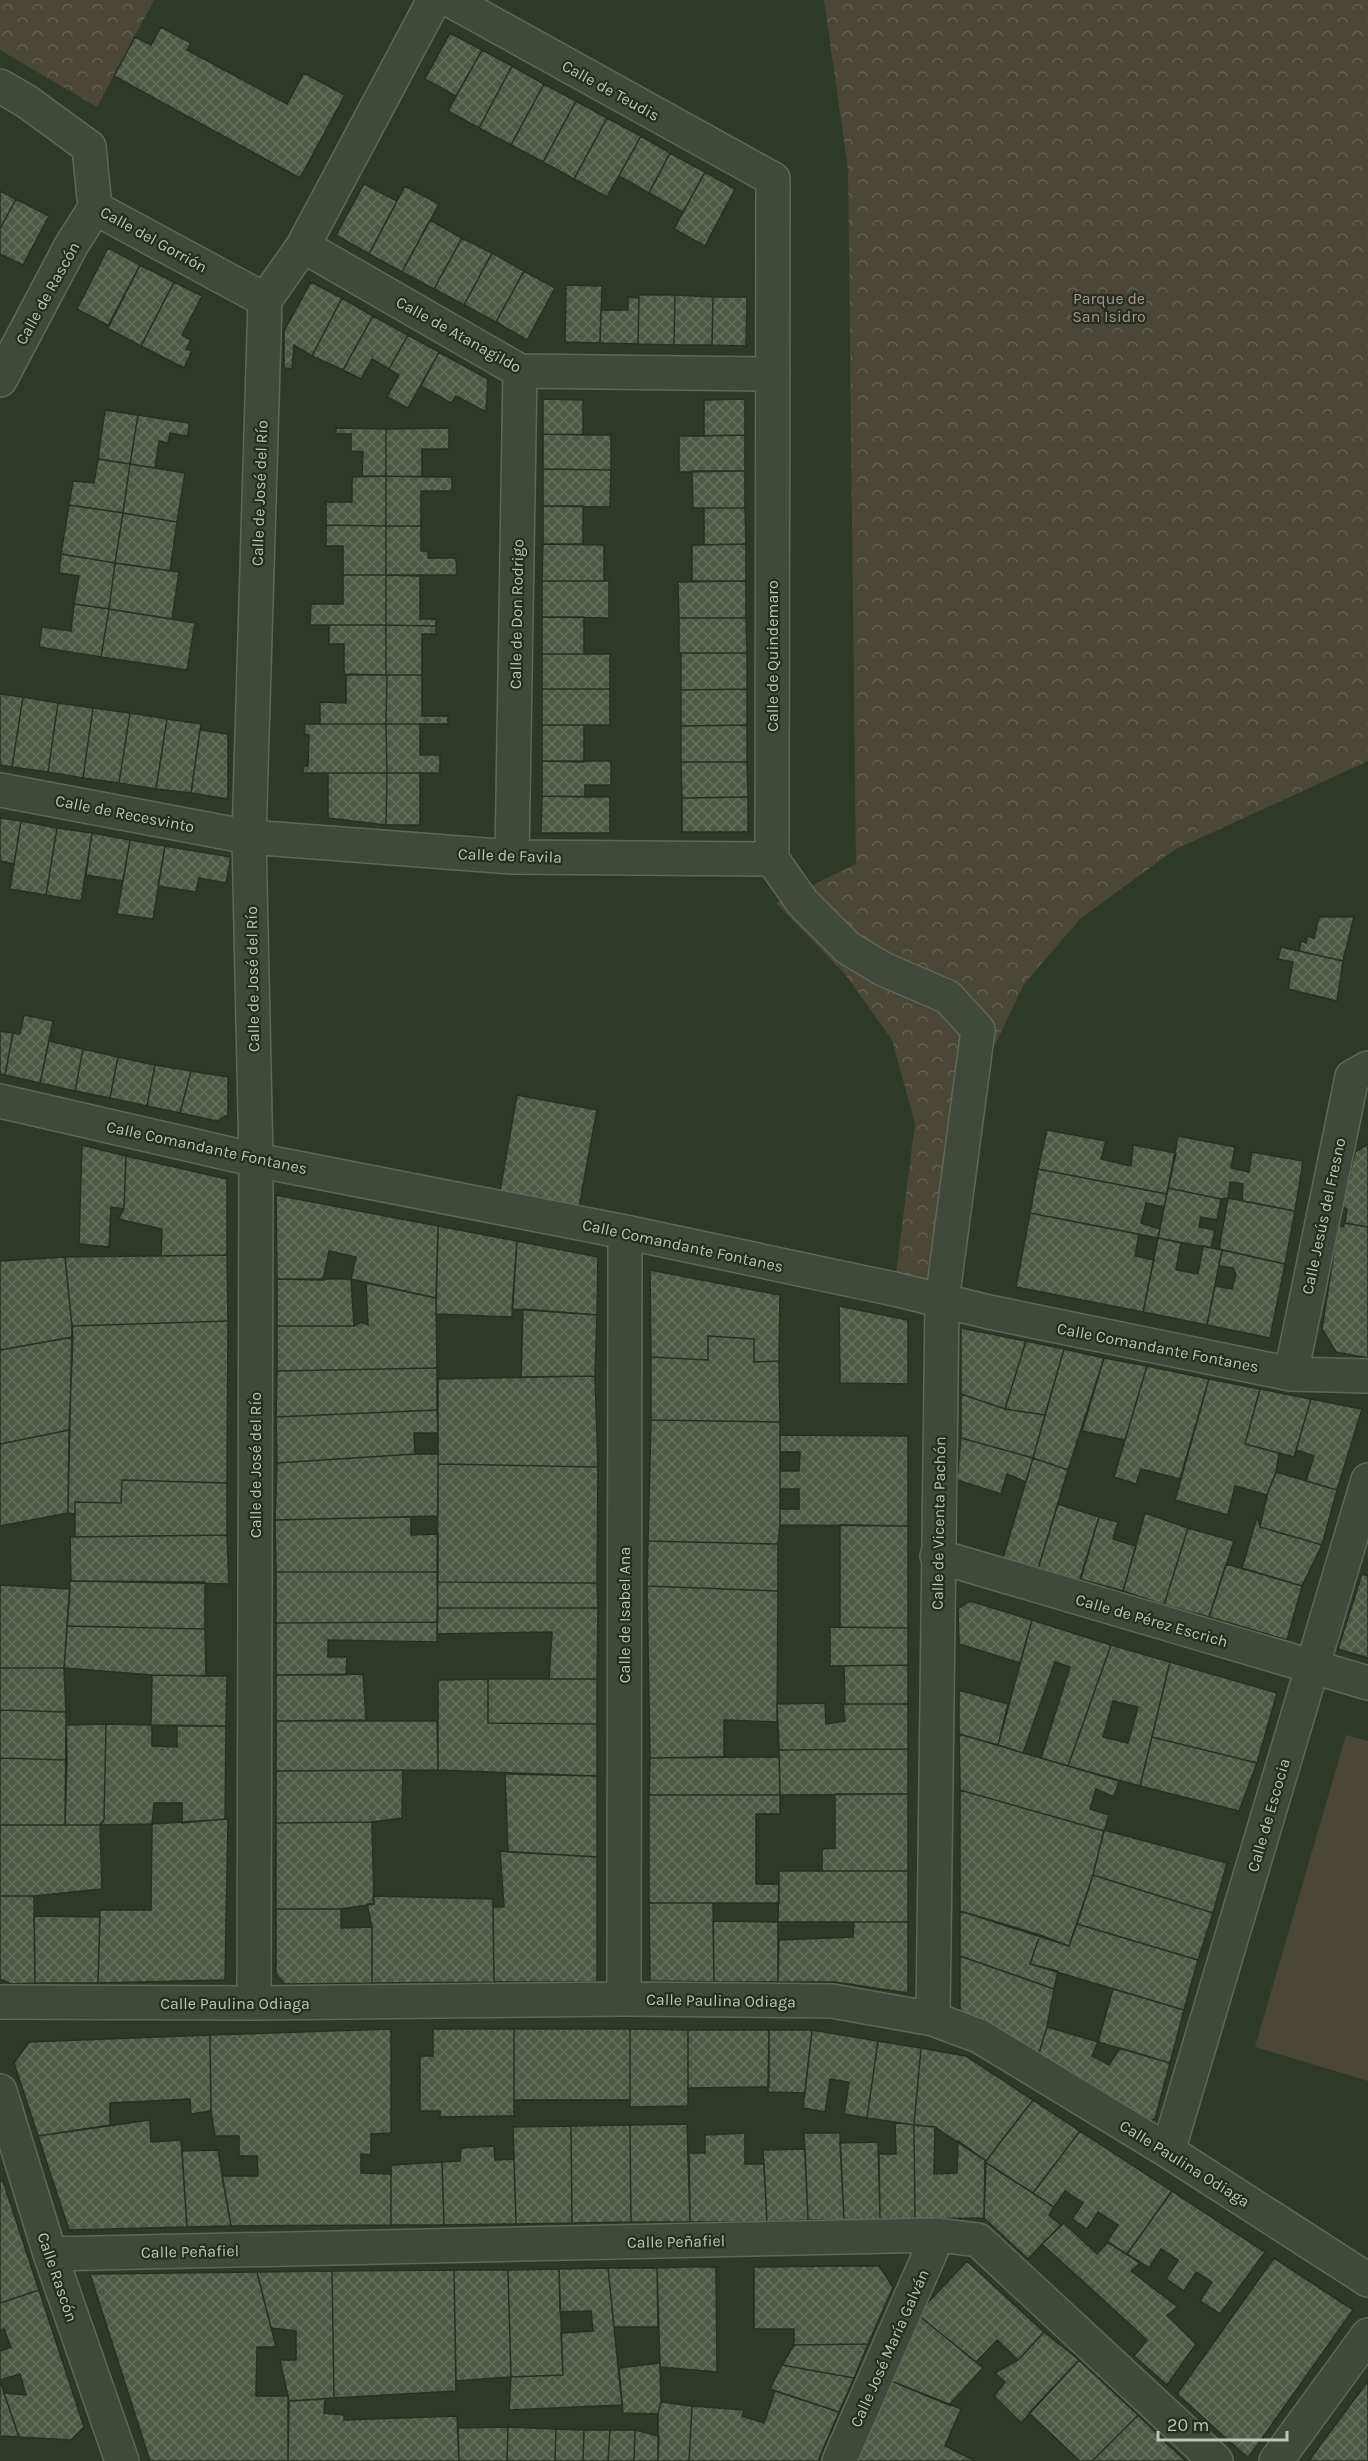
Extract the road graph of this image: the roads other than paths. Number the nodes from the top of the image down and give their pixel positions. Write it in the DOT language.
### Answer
graph roads {
  1 [pos="434,0"];
  2 [pos="450,0"];
  3 [pos="0,86"];
  4 [pos="773,179"];
  5 [pos="95,208"];
  6 [pos="303,246"];
  7 [pos="265,300"];
  8 [pos="520,371"];
  9 [pos="772,374"];
  10 [pos="0,380"];
  11 [pos="0,790"];
  12 [pos="249,837"];
  13 [pos="512,857"];
  14 [pos="772,859"];
  15 [pos="1368,1068"];
  16 [pos="0,1101"];
  17 [pos="256,1160"];
  18 [pos="625,1232"];
  19 [pos="942,1301"];
  20 [pos="1291,1374"];
  21 [pos="1368,1376"];
  22 [pos="1368,1480"];
  23 [pos="937,1556"];
  24 [pos="1312,1667"];
  25 [pos="1368,1683"];
  26 [pos="624,1999"];
  27 [pos="0,2002"];
  28 [pos="254,2003"];
  29 [pos="933,2019"];
  30 [pos="0,2091"];
  31 [pos="1168,2151"];
  32 [pos="938,2235"];
  33 [pos="50,2254"];
  34 [pos="1368,2280"];
  35 [pos="1368,2335"];
  36 [pos="122,2461"];
  37 [pos="839,2461"];
  38 [pos="1216,2461"];
  39 [pos="1276,2461"];
  1 -- 6 [label="street"];
  2 -- 4 [label="street, Calle de Teudis"];
  3 -- 5 [label="street, Calle del Gorrión"];
  4 -- 9 [label="street, Calle de Quindemaro"];
  5 -- 7 [label="street, Calle del Gorrión"];
  5 -- 10 [label="street, Calle de Rascón"];
  6 -- 7 [label="street"];
  6 -- 8 [label="street, Calle de Atanagildo"];
  7 -- 12 [label="street, Calle de José del Río"];
  8 -- 9 [label="street, Calle de Atanagildo"];
  8 -- 13 [label="street, Calle de Don Rodrigo"];
  9 -- 14 [label="street, Calle de Quindemaro"];
  11 -- 12 [label="street, Calle de Recesvinto"];
  12 -- 13 [label="street, Calle de Favila"];
  12 -- 17 [label="street, Calle de José del Río"];
  13 -- 14 [label="street, Calle de Favila"];
  14 -- 19 [label="street, Calle de Vicenta Pachón"];
  15 -- 20 [label="street, Calle Jesús del Fresno"];
  16 -- 17 [label="street, Calle Comandante Fontanes"];
  17 -- 18 [label="street, Calle Comandante Fontanes"];
  17 -- 28 [label="street, Calle de José del Río"];
  18 -- 19 [label="street, Calle Comandante Fontanes"];
  18 -- 26 [label="street, Calle de Isabel Ana"];
  19 -- 20 [label="street, Calle Comandante Fontanes"];
  19 -- 23 [label="street, Calle de Vicenta Pachón"];
  20 -- 21 [label="street, Calle Comandante Fontanes"];
  22 -- 24 [label="street, Calle de Escocia"];
  23 -- 24 [label="street, Calle de Pérez Escrich"];
  23 -- 29 [label="street, Calle de Vicenta Pachón"];
  24 -- 25 [label="street, Calle de Pérez Escrich"];
  24 -- 31 [label="street, Calle de Escocia"];
  26 -- 28 [label="street, Calle Paulina Odiaga"];
  26 -- 29 [label="street, Calle Paulina Odiaga"];
  27 -- 28 [label="street, Calle Paulina Odiaga"];
  29 -- 31 [label="street, Calle Paulina Odiaga"];
  30 -- 33 [label="street, Calle Rascón"];
  31 -- 34 [label="street, Calle Paulina Odiaga"];
  32 -- 33 [label="street, Calle Peñafiel"];
  32 -- 37 [label="street, Calle José María Galván"];
  32 -- 38 [label="street, Calle Peñafiel"];
  33 -- 36 [label="street, Calle Rascón"];
  35 -- 39 [label="street"];
}
